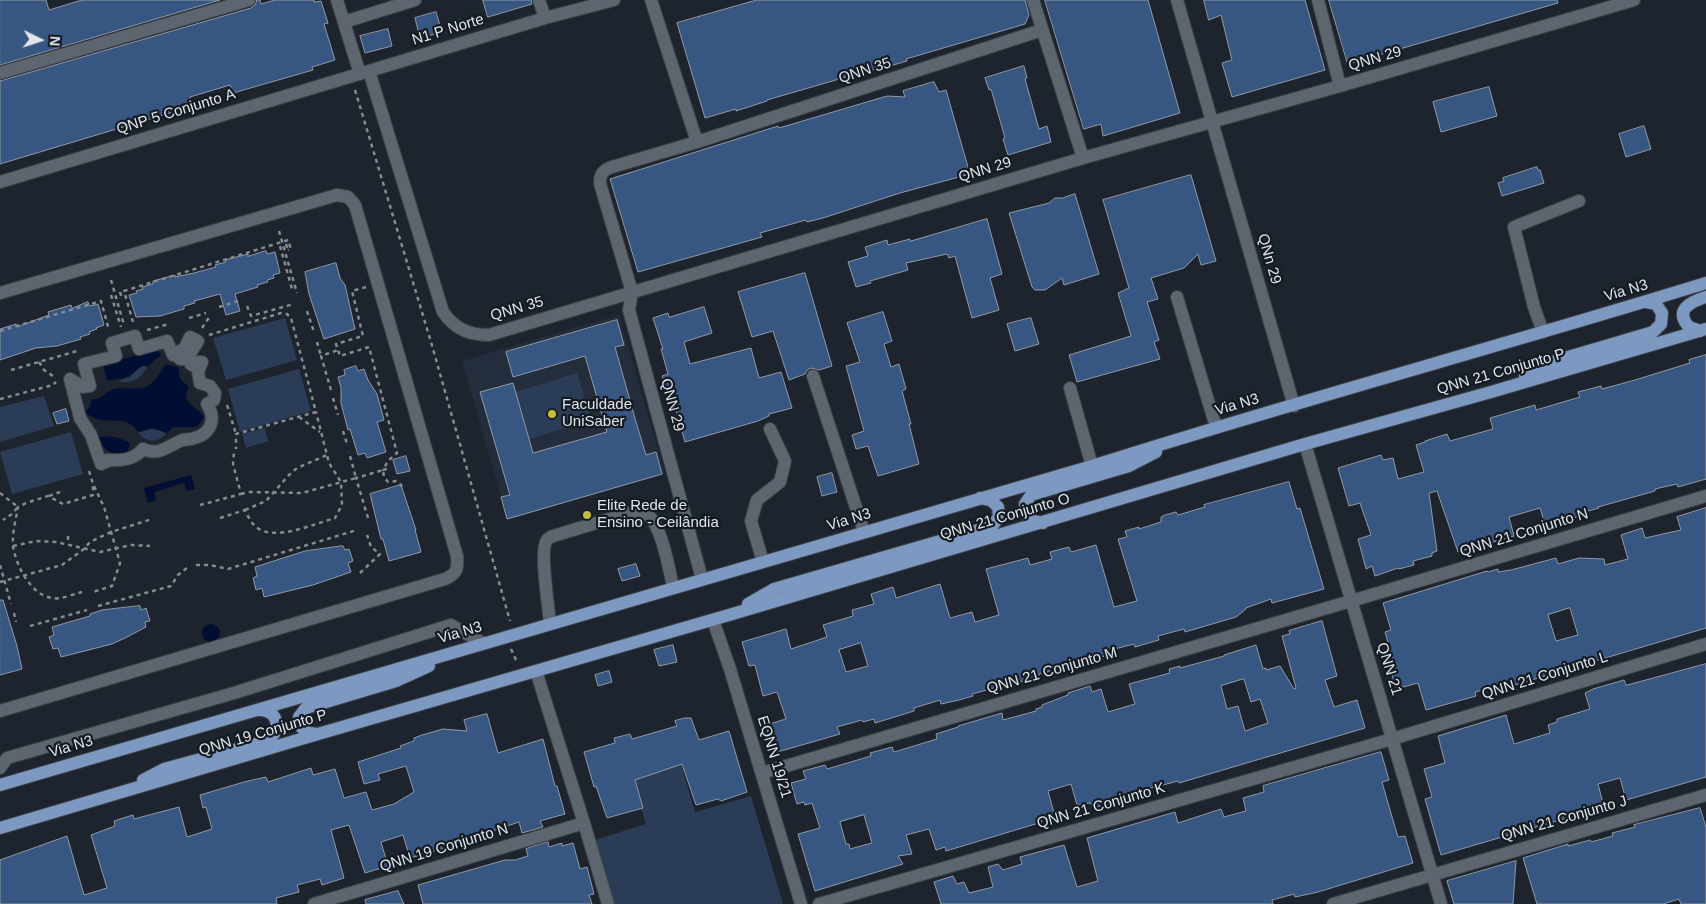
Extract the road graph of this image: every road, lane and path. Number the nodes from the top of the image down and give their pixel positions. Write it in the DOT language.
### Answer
graph roads {
  1 [pos="249,0"];
  2 [pos="337,0"];
  3 [pos="415,0"];
  4 [pos="539,0"];
  5 [pos="614,0"];
  6 [pos="651,0"];
  7 [pos="1032,0"];
  8 [pos="1177,0"];
  9 [pos="1318,0"];
  10 [pos="1632,0"];
  11 [pos="545,18"];
  12 [pos="344,22"];
  13 [pos="1042,30"];
  14 [pos="0,73"];
  15 [pos="365,73"];
  16 [pos="1340,86"];
  17 [pos="354,90"];
  18 [pos="1212,122"];
  19 [pos="697,142"];
  20 [pos="1083,158"];
  21 [pos="0,182"];
  22 [pos="1579,201"];
  23 [pos="279,231"];
  24 [pos="282,242"];
  25 [pos="286,244"];
  26 [pos="280,246"];
  27 [pos="111,280"];
  28 [pos="1706,283"];
  29 [pos="370,286"];
  30 [pos="296,288"];
  31 [pos="120,292"];
  32 [pos="632,292"];
  33 [pos="0,293"];
  34 [pos="297,293"];
  35 [pos="111,295"];
  36 [pos="1178,297"];
  37 [pos="1706,297"];
  38 [pos="122,299"];
  39 [pos="241,300"];
  40 [pos="1646,302"];
  41 [pos="294,304"];
  42 [pos="247,306"];
  43 [pos="219,307"];
  44 [pos="308,310"];
  45 [pos="206,313"];
  46 [pos="189,318"];
  47 [pos="169,324"];
  48 [pos="1703,330"];
  49 [pos="0,331"];
  50 [pos="138,331"];
  51 [pos="314,332"];
  52 [pos="1543,332"];
  53 [pos="110,333"];
  54 [pos="207,339"];
  55 [pos="317,342"];
  56 [pos="85,349"];
  57 [pos="338,350"];
  58 [pos="321,356"];
  59 [pos="11,370"];
  60 [pos="813,376"];
  61 [pos="58,379"];
  62 [pos="1070,388"];
  63 [pos="330,390"];
  64 [pos="1491,392"];
  65 [pos="225,398"];
  66 [pos="333,398"];
  67 [pos="0,399"];
  68 [pos="1294,406"];
  69 [pos="316,412"];
  70 [pos="338,415"];
  71 [pos="299,417"];
  72 [pos="1216,427"];
  73 [pos="770,429"];
  74 [pos="343,431"];
  75 [pos="321,432"];
  76 [pos="236,434"];
  77 [pos="1184,437"];
  78 [pos="347,444"];
  79 [pos="1305,444"];
  80 [pos="349,452"];
  81 [pos="327,455"];
  82 [pos="1092,466"];
  83 [pos="390,468"];
  84 [pos="383,470"];
  85 [pos="356,478"];
  86 [pos="341,482"];
  87 [pos="93,484"];
  88 [pos="405,488"];
  89 [pos="96,490"];
  90 [pos="60,492"];
  91 [pos="0,493"];
  92 [pos="241,494"];
  93 [pos="273,494"];
  94 [pos="48,496"];
  95 [pos="1706,496"];
  96 [pos="980,498"];
  97 [pos="200,505"];
  98 [pos="18,507"];
  99 [pos="245,510"];
  100 [pos="220,518"];
  101 [pos="368,518"];
  102 [pos="152,519"];
  103 [pos="3,520"];
  104 [pos="1043,523"];
  105 [pos="357,530"];
  106 [pos="111,532"];
  107 [pos="864,532"];
  108 [pos="367,535"];
  109 [pos="68,536"];
  110 [pos="68,544"];
  111 [pos="14,546"];
  112 [pos="150,546"];
  113 [pos="84,549"];
  114 [pos="763,562"];
  115 [pos="0,565"];
  116 [pos="196,565"];
  117 [pos="188,567"];
  118 [pos="360,573"];
  119 [pos="24,575"];
  120 [pos="702,579"];
  121 [pos="4,580"];
  122 [pos="0,582"];
  123 [pos="673,587"];
  124 [pos="82,592"];
  125 [pos="93,592"];
  126 [pos="1351,601"];
  127 [pos="11,604"];
  128 [pos="98,606"];
  129 [pos="87,610"];
  130 [pos="14,612"];
  131 [pos="729,615"];
  132 [pos="713,620"];
  133 [pos="16,622"];
  134 [pos="550,623"];
  135 [pos="30,626"];
  136 [pos="506,636"];
  137 [pos="483,643"];
  138 [pos="1706,644"];
  139 [pos="470,647"];
  140 [pos="536,672"];
  141 [pos="522,675"];
  142 [pos="258,710"];
  143 [pos="0,711"];
  144 [pos="318,734"];
  145 [pos="1392,739"];
  146 [pos="0,768"];
  147 [pos="762,773"];
  148 [pos="0,785"];
  149 [pos="121,792"];
  150 [pos="1706,795"];
  151 [pos="584,823"];
  152 [pos="0,828"];
  153 [pos="1432,875"];
  154 [pos="314,904"];
  155 [pos="608,904"];
  156 [pos="801,904"];
  157 [pos="819,904"];
  158 [pos="1333,904"];
  159 [pos="1441,904"];
  1 -- 14 [label="street"];
  2 -- 12 [label="street, QNN 35"];
  3 -- 12 [label="street"];
  4 -- 11 [label="street"];
  5 -- 11 [label="street, N1 P Norte"];
  6 -- 19 [label="street"];
  7 -- 13 [label="street"];
  8 -- 18 [label="street"];
  9 -- 16 [label="street"];
  10 -- 16 [label="street, QNN 29"];
  11 -- 15 [label="street, N1 P Norte"];
  12 -- 15 [label="street, QNN 35"];
  13 -- 19 [label="street, QNN 35"];
  13 -- 20 [label="street"];
  15 -- 21 [label="street, QNP 5 Conjunto A"];
  15 -- 32 [label="street, QNN 35"];
  16 -- 18 [label="street, QNN 29"];
  17 -- 136 [label="path"];
  18 -- 20 [label="street, QNN 29"];
  18 -- 68 [label="street, QNn 29"];
  19 -- 32 [label="street, QNN 35"];
  20 -- 32 [label="street, QNN 29"];
  22 -- 52 [label="street"];
  23 -- 24 [label="path"];
  24 -- 25 [label="path"];
  24 -- 30 [label="path"];
  24 -- 50 [label="path"];
  26 -- 30 [label="path"];
  27 -- 35 [label="path"];
  28 -- 40 [label="main road, Via N3"];
  29 -- 57 [label="path"];
  30 -- 34 [label="path"];
  31 -- 38 [label="path"];
  32 -- 120 [label="street, QNN 29"];
  33 -- 143 [label="street"];
  36 -- 72 [label="street"];
  37 -- 48 [label="main road"];
  39 -- 43 [label="path"];
  40 -- 52 [label="main road, Via N3"];
  40 -- 64 [label="main road"];
  41 -- 42 [label="path"];
  44 -- 51 [label="path"];
  45 -- 46 [label="path"];
  47 -- 50 [label="path"];
  48 -- 64 [label="main road, QNN 21 Conjunto P"];
  49 -- 53 [label="path"];
  50 -- 50 [label="street"];
  52 -- 68 [label="main road, Via N3"];
  54 -- 69 [label="path"];
  55 -- 58 [label="path"];
  56 -- 59 [label="path"];
  57 -- 58 [label="path"];
  57 -- 84 [label="path"];
  58 -- 63 [label="path"];
  60 -- 107 [label="street"];
  61 -- 67 [label="path"];
  62 -- 82 [label="street"];
  64 -- 79 [label="main road, QNN 21 Conjunto P"];
  65 -- 76 [label="path"];
  66 -- 70 [label="path"];
  68 -- 72 [label="main road, Via N3"];
  69 -- 71 [label="path"];
  69 -- 75 [label="path"];
  71 -- 75 [label="path"];
  71 -- 76 [label="path"];
  72 -- 77 [label="main road, Via N3"];
  73 -- 114 [label="street"];
  74 -- 78 [label="path"];
  75 -- 81 [label="path"];
  76 -- 92 [label="path"];
  77 -- 82 [label="main road, Via N3"];
  77 -- 104 [label="main road"];
  79 -- 104 [label="main road, QNN 21 Conjunto O"];
  79 -- 126 [label="street, QNN 21"];
  80 -- 85 [label="path"];
  81 -- 86 [label="path"];
  81 -- 93 [label="path"];
  82 -- 96 [label="main road, Via N3"];
  83 -- 84 [label="path"];
  84 -- 85 [label="path"];
  84 -- 88 [label="path"];
  85 -- 86 [label="path"];
  85 -- 101 [label="path"];
  86 -- 93 [label="path"];
  86 -- 99 [label="path"];
  87 -- 94 [label="path"];
  89 -- 106 [label="path"];
  90 -- 94 [label="path"];
  91 -- 98 [label="path"];
  92 -- 93 [label="path"];
  92 -- 97 [label="path"];
  93 -- 99 [label="path"];
  94 -- 98 [label="path"];
  95 -- 126 [label="street, QNN 21 Conjunto N"];
  96 -- 107 [label="main road, Via N3"];
  96 -- 131 [label="main road"];
  98 -- 103 [label="path"];
  98 -- 111 [label="path"];
  99 -- 100 [label="path"];
  102 -- 106 [label="path"];
  104 -- 131 [label="main road, QNN 21 Conjunto O"];
  105 -- 116 [label="path"];
  106 -- 113 [label="path"];
  106 -- 125 [label="path"];
  107 -- 114 [label="main road, Via N3"];
  108 -- 118 [label="path"];
  109 -- 110 [label="path"];
  110 -- 111 [label="path"];
  110 -- 113 [label="path"];
  111 -- 119 [label="path"];
  112 -- 113 [label="path"];
  113 -- 119 [label="path"];
  114 -- 120 [label="main road, Via N3"];
  115 -- 121 [label="path"];
  117 -- 128 [label="path"];
  119 -- 121 [label="path"];
  119 -- 124 [label="path"];
  120 -- 123 [label="main road, Via N3"];
  121 -- 122 [label="path"];
  121 -- 127 [label="path"];
  123 -- 134 [label="main road, Via N3"];
  123 -- 134 [label="street"];
  126 -- 145 [label="street, QNN 21"];
  126 -- 147 [label="street, QNN 21 Conjunto M"];
  129 -- 135 [label="path"];
  130 -- 133 [label="path"];
  131 -- 132 [label="main road, QNN 21 Conjunto O"];
  132 -- 140 [label="main road"];
  132 -- 147 [label="street, EQNN 19/21"];
  134 -- 136 [label="main road, Via N3"];
  136 -- 137 [label="main road, Via N3"];
  136 -- 141 [label="path"];
  137 -- 139 [label="main road, Via N3"];
  137 -- 146 [label="street"];
  138 -- 145 [label="street, QNN 21 Conjunto L"];
  139 -- 142 [label="main road, Via N3"];
  139 -- 144 [label="main road"];
  140 -- 141 [label="main road, QNN 19 Conjunto P"];
  140 -- 151 [label="street"];
  141 -- 144 [label="main road, QNN 19 Conjunto P"];
  142 -- 148 [label="main road, Via N3"];
  142 -- 149 [label="main road"];
  144 -- 149 [label="main road, QNN 19 Conjunto P"];
  145 -- 153 [label="street, QNN 21"];
  145 -- 157 [label="street, QNN 21 Conjunto K"];
  147 -- 156 [label="street, EQNN 19/21"];
  149 -- 152 [label="main road, QNN 19 Conjunto P"];
  150 -- 153 [label="street, QNN 21 Conjunto J"];
  151 -- 154 [label="street, QNN 19 Conjunto N"];
  151 -- 155 [label="street"];
  153 -- 158 [label="street, QNN 21 Conjunto J"];
  153 -- 159 [label="street, QNN 21"];
}
